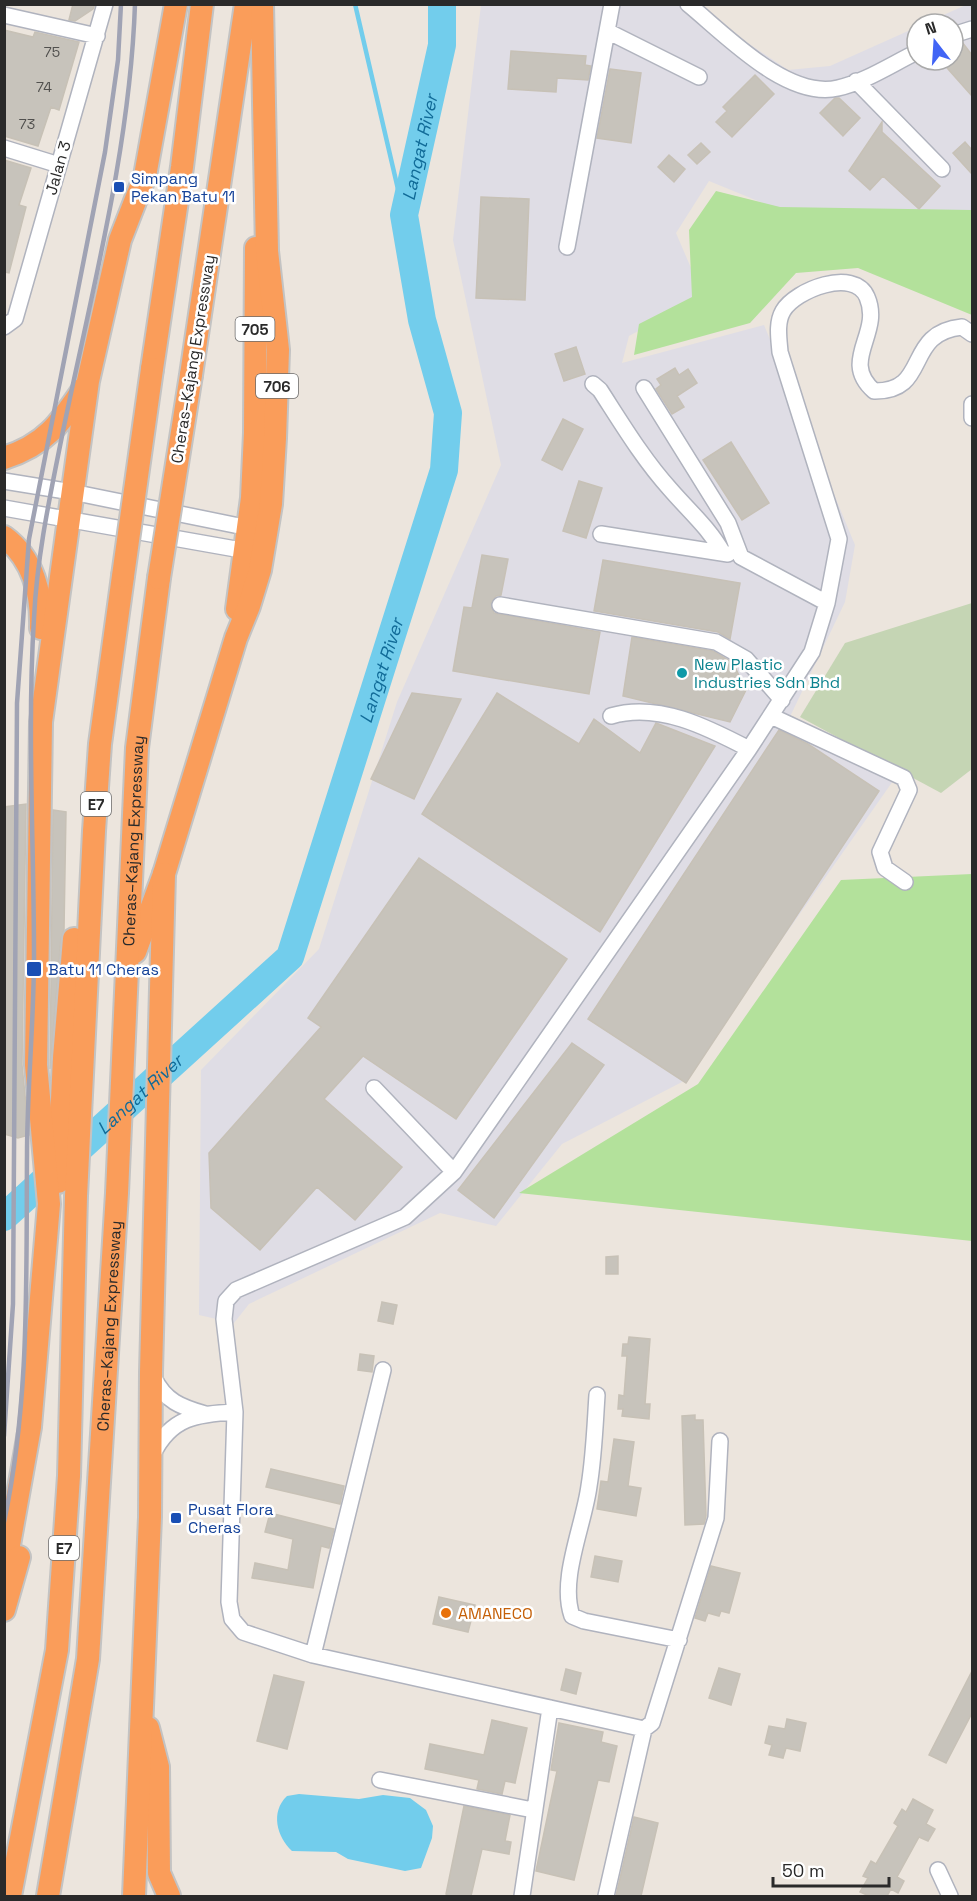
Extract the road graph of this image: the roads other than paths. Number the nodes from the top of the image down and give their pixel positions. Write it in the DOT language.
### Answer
graph roads {
  1 [pos="105,4"];
  2 [pos="176,4"];
  3 [pos="202,4"];
  4 [pos="246,4"];
  5 [pos="262,4"];
  6 [pos="612,4"];
  7 [pos="688,4"];
  8 [pos="4,15"];
  9 [pos="607,31"];
  10 [pos="97,36"];
  11 [pos="905,57"];
  12 [pos="699,77"];
  13 [pos="856,81"];
  14 [pos="264,129"];
  15 [pos="4,148"];
  16 [pos="59,165"];
  17 [pos="942,169"];
  18 [pos="567,248"];
  19 [pos="4,327"];
  20 [pos="972,334"];
  21 [pos="88,381"];
  22 [pos="593,384"];
  23 [pos="644,388"];
  24 [pos="972,404"];
  25 [pos="972,418"];
  26 [pos="4,458"];
  27 [pos="4,481"];
  28 [pos="72,492"];
  29 [pos="4,508"];
  30 [pos="68,520"];
  31 [pos="249,528"];
  32 [pos="601,534"];
  33 [pos="4,537"];
  34 [pos="247,551"];
  35 [pos="723,553"];
  36 [pos="741,557"];
  37 [pos="827,603"];
  38 [pos="500,604"];
  39 [pos="236,638"];
  40 [pos="782,700"];
  41 [pos="611,716"];
  42 [pos="771,716"];
  43 [pos="41,722"];
  44 [pos="749,750"];
  45 [pos="94,831"];
  46 [pos="164,874"];
  47 [pos="905,882"];
  48 [pos="127,980"];
  49 [pos="374,1088"];
  50 [pos="454,1172"];
  51 [pos="53,1214"];
  52 [pos="383,1370"];
  53 [pos="151,1372"];
  54 [pos="597,1395"];
  55 [pos="235,1412"];
  56 [pos="205,1414"];
  57 [pos="720,1441"];
  58 [pos="151,1458"];
  59 [pos="4,1573"];
  60 [pos="4,1610"];
  61 [pos="679,1640"];
  62 [pos="313,1655"];
  63 [pos="550,1708"];
  64 [pos="143,1711"];
  65 [pos="644,1729"];
  66 [pos="380,1780"];
  67 [pos="533,1810"];
  68 [pos="938,1870"];
  69 [pos="10,1896"];
  70 [pos="48,1896"];
  71 [pos="134,1896"];
  72 [pos="170,1896"];
  73 [pos="522,1896"];
  74 [pos="606,1896"];
  75 [pos="950,1896"];
  1 -- 10 [label="street, Jalan 3"];
  2 -- 21 [label="highway"];
  3 -- 45 [label="highway, Cheras–Kajang Expressway / E7, bridge"];
  4 -- 48 [label="highway, Cheras–Kajang Expressway / E7, bridge"];
  5 -- 14 [label="highway"];
  6 -- 9 [label="street"];
  7 -- 13 [label="street"];
  8 -- 10 [label="street"];
  9 -- 12 [label="street"];
  9 -- 18 [label="street"];
  10 -- 16 [label="street, Jalan 3"];
  11 -- 13 [label="street"];
  13 -- 17 [label="street"];
  14 -- 31 [label="highway, 705"];
  14 -- 39 [label="highway, 706"];
  15 -- 16 [label="street"];
  16 -- 19 [label="street, Jalan 3"];
  20 -- 37 [label="street"];
  21 -- 26 [label="highway"];
  21 -- 28 [label="highway"];
  22 -- 35 [label="street"];
  23 -- 36 [label="street"];
  24 -- 25 [label="street"];
  27 -- 28 [label="street"];
  28 -- 30 [label="highway"];
  28 -- 31 [label="street"];
  29 -- 30 [label="street"];
  30 -- 34 [label="street"];
  30 -- 43 [label="highway"];
  31 -- 34 [label="highway"];
  32 -- 35 [label="street"];
  33 -- 43 [label="highway"];
  34 -- 39 [label="highway"];
  35 -- 36 [label="street"];
  36 -- 37 [label="street"];
  37 -- 40 [label="street"];
  38 -- 40 [label="street"];
  39 -- 46 [label="highway"];
  40 -- 42 [label="street"];
  41 -- 44 [label="street"];
  42 -- 44 [label="street"];
  42 -- 47 [label="street"];
  43 -- 51 [label="highway"];
  44 -- 50 [label="street"];
  45 -- 51 [label="highway"];
  45 -- 69 [label="highway, Cheras–Kajang Expressway / E7"];
  46 -- 48 [label="highway"];
  46 -- 53 [label="highway"];
  48 -- 70 [label="highway, Cheras–Kajang Expressway / E7"];
  49 -- 50 [label="street"];
  50 -- 55 [label="street"];
  51 -- 59 [label="highway"];
  51 -- 60 [label="highway"];
  52 -- 62 [label="street"];
  53 -- 56 [label="street"];
  53 -- 58 [label="highway"];
  54 -- 61 [label="street"];
  55 -- 56 [label="street"];
  55 -- 62 [label="street"];
  56 -- 58 [label="street"];
  57 -- 61 [label="street"];
  58 -- 64 [label="highway"];
  61 -- 65 [label="street"];
  62 -- 63 [label="street"];
  63 -- 65 [label="street"];
  63 -- 67 [label="street"];
  64 -- 71 [label="highway"];
  64 -- 72 [label="highway"];
  65 -- 74 [label="street"];
  66 -- 67 [label="street"];
  67 -- 73 [label="street"];
  68 -- 75 [label="street"];
}
